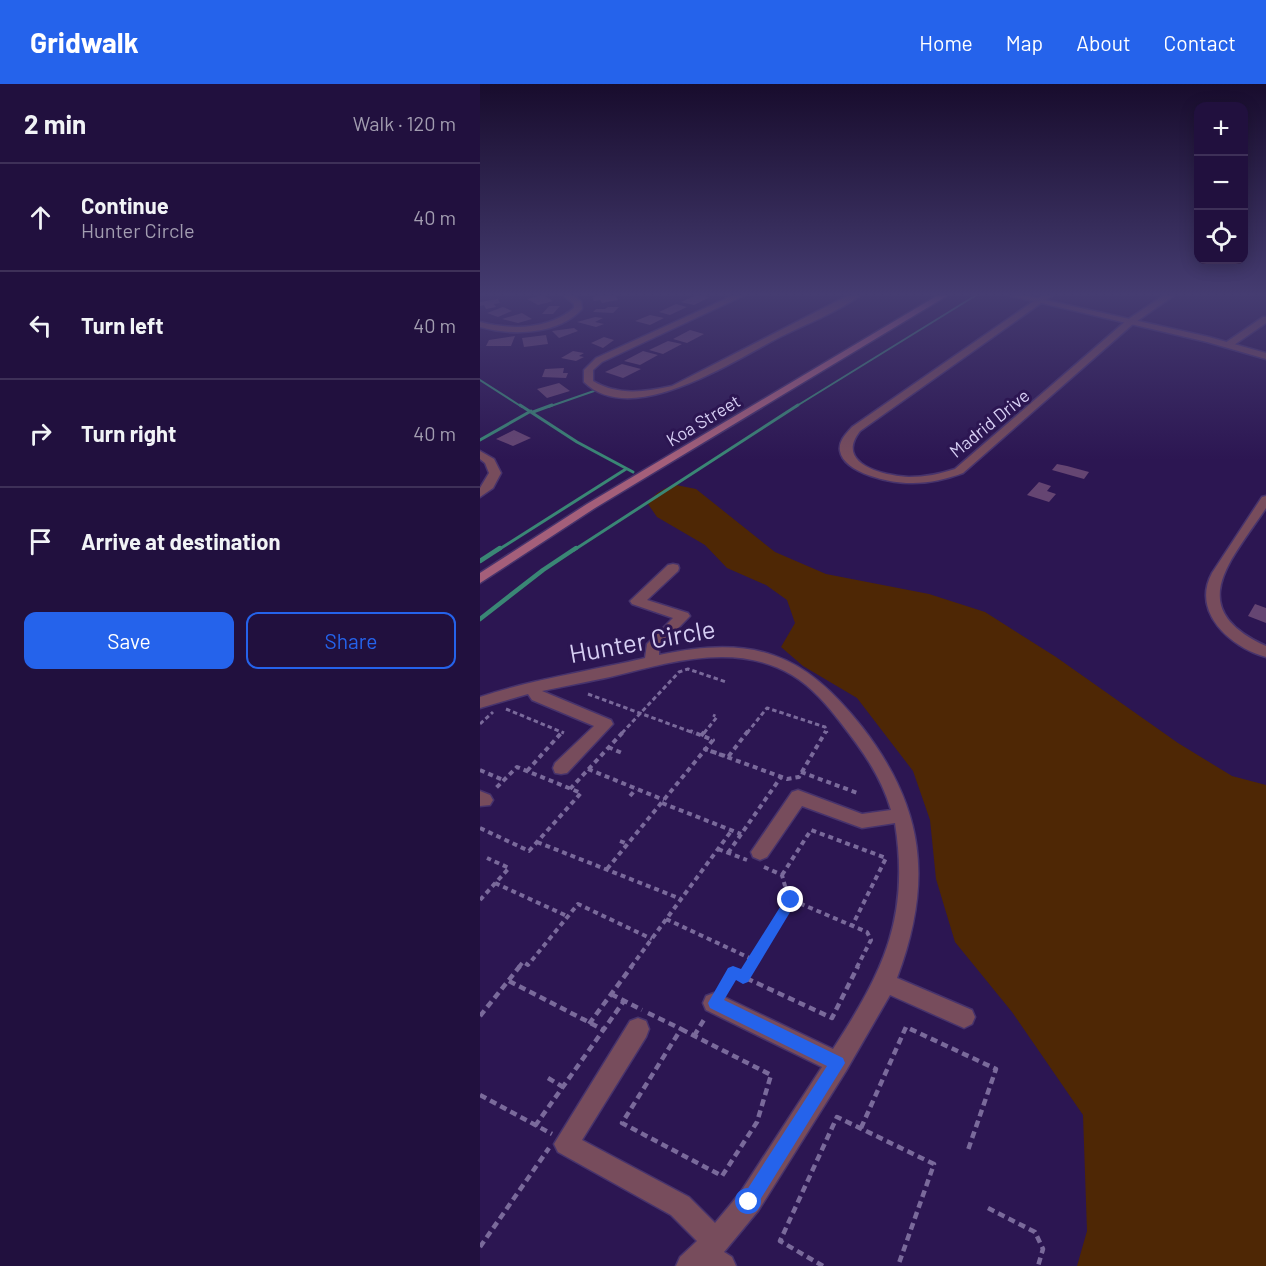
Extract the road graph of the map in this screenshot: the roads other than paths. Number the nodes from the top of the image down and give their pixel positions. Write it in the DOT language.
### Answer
graph roads {
  1 [pos="622,349"];
  2 [pos="751,349"];
  3 [pos="854,349"];
  4 [pos="970,349"];
  5 [pos="1099,349"];
  6 [pos="1242,349"];
  7 [pos="1266,356"];
  8 [pos="480,454"];
  9 [pos="480,494"];
  10 [pos="1266,499"];
  11 [pos="673,568"];
  12 [pos="480,579"];
  13 [pos="1266,652"];
  14 [pos="652,662"];
  15 [pos="533,687"];
  16 [pos="480,703"];
  17 [pos="561,768"];
  18 [pos="902,815"];
  19 [pos="757,860"];
  20 [pos="885,983"];
  21 [pos="714,1003"];
  22 [pos="964,1017"];
  23 [pos="638,1029"];
  24 [pos="838,1063"];
  25 [pos="708,1257"];
  1 -- 2 [label="street"];
  3 -- 12 [label="main road, Koa Street"];
  4 -- 5 [label="street, Madrid Drive"];
  6 -- 7 [label="street"];
  8 -- 9 [label="street"];
  10 -- 13 [label="street"];
  11 -- 14 [label="street"];
  14 -- 15 [label="street, Hunter Circle"];
  14 -- 18 [label="street, Hunter Circle"];
  15 -- 16 [label="street, Hunter Circle"];
  15 -- 17 [label="street"];
  18 -- 19 [label="street"];
  18 -- 20 [label="street, Hunter Circle"];
  20 -- 22 [label="street"];
  20 -- 24 [label="street, Hunter Circle"];
  21 -- 24 [label="street"];
  23 -- 25 [label="street"];
  24 -- 25 [label="street, Hunter Circle"];
}
